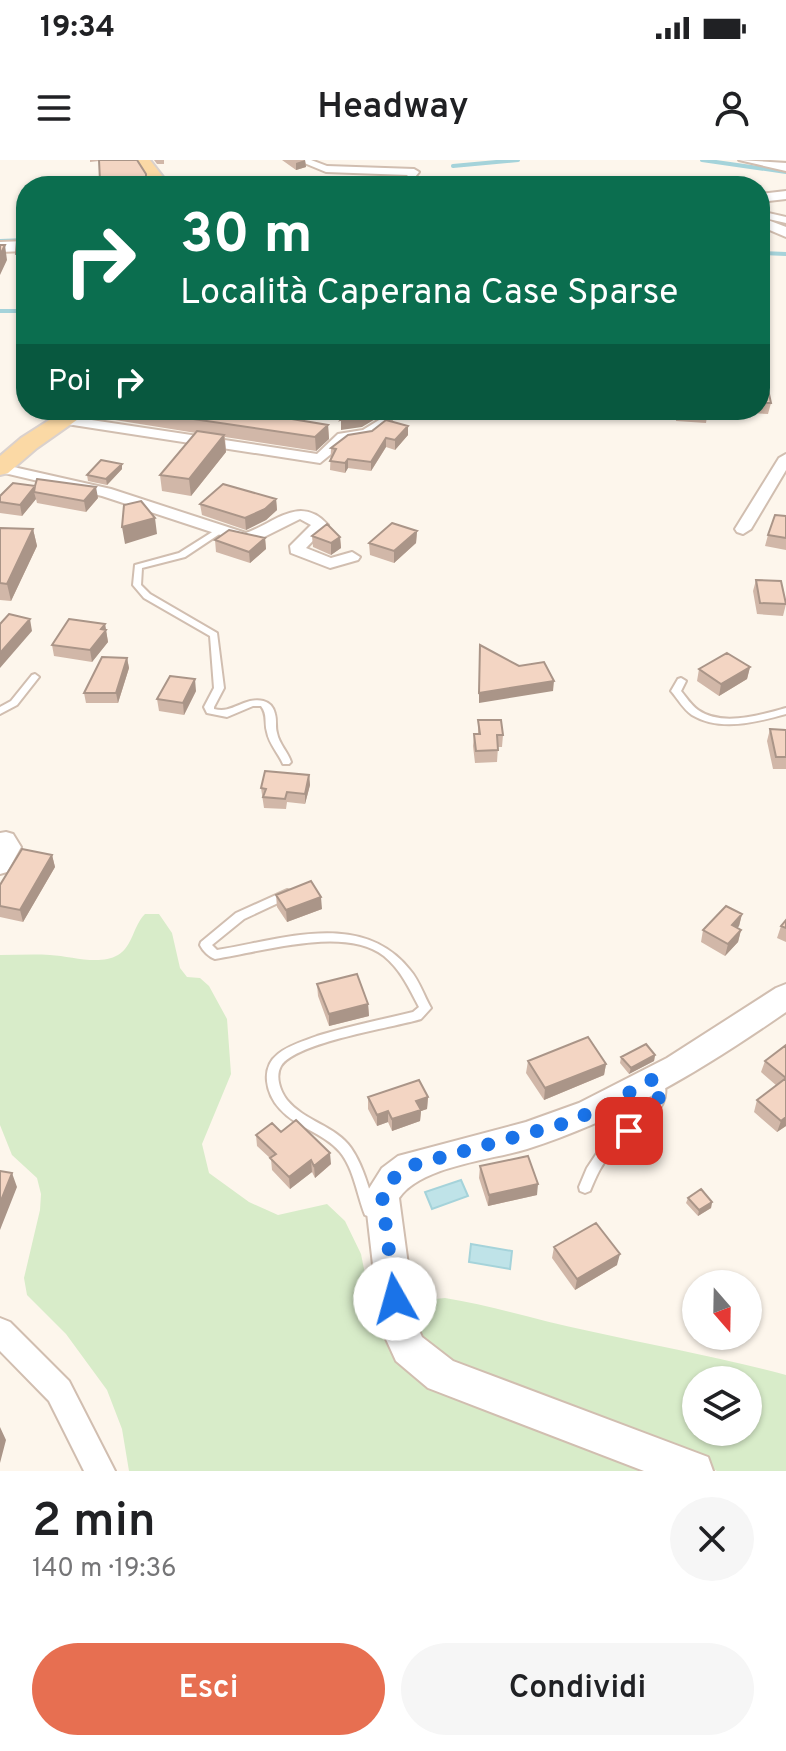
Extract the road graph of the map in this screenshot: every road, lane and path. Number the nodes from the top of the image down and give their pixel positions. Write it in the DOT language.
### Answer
graph roads {
  1 [pos="302,160"];
  2 [pos="746,160"];
  3 [pos="786,167"];
  4 [pos="412,176"];
  5 [pos="64,420"];
  6 [pos="100,420"];
  7 [pos="384,421"];
  8 [pos="786,458"];
  9 [pos="0,468"];
  10 [pos="743,529"];
  11 [pos="220,531"];
  12 [pos="352,557"];
  13 [pos="35,677"];
  14 [pos="681,681"];
  15 [pos="0,711"];
  16 [pos="786,711"];
  17 [pos="286,762"];
  18 [pos="0,840"];
  19 [pos="0,867"];
  20 [pos="296,890"];
  21 [pos="786,996"];
  22 [pos="655,1078"];
  23 [pos="585,1187"];
  24 [pos="388,1244"];
  25 [pos="0,1331"];
  26 [pos="100,1471"];
  27 [pos="694,1471"];
  1 -- 4 [label="street"];
  2 -- 3 [label="street"];
  5 -- 9 [label="main road"];
  6 -- 7 [label="street"];
  8 -- 10 [label="street"];
  9 -- 11 [label="street"];
  11 -- 12 [label="street"];
  11 -- 17 [label="lane"];
  13 -- 15 [label="lane"];
  14 -- 16 [label="lane"];
  18 -- 19 [label="street"];
  20 -- 24 [label="lane"];
  21 -- 22 [label="street"];
  22 -- 23 [label="lane"];
  22 -- 24 [label="street"];
  24 -- 27 [label="street"];
  25 -- 26 [label="street"];
}
